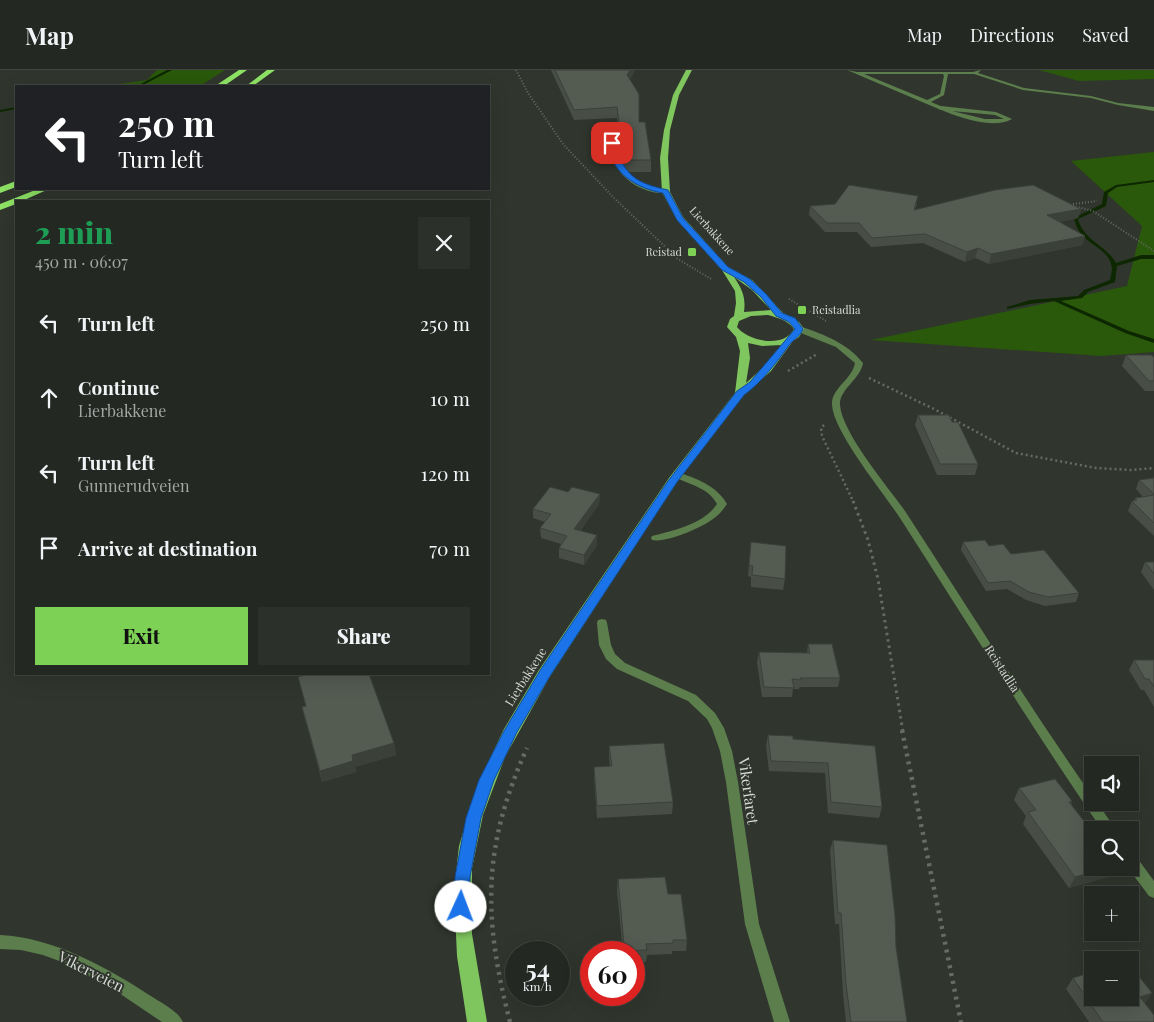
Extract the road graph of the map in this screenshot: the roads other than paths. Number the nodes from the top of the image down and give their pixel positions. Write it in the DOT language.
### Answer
graph roads {
  1 [pos="244,70"];
  2 [pos="272,70"];
  3 [pos="689,70"];
  4 [pos="849,70"];
  5 [pos="980,70"];
  6 [pos="856,72"];
  7 [pos="945,73"];
  8 [pos="974,74"];
  9 [pos="221,85"];
  10 [pos="250,85"];
  11 [pos="927,102"];
  12 [pos="941,108"];
  13 [pos="1154,109"];
  14 [pos="612,143"];
  15 [pos="15,184"];
  16 [pos="0,190"];
  17 [pos="42,190"];
  18 [pos="666,192"];
  19 [pos="18,200"];
  20 [pos="15,201"];
  21 [pos="0,207"];
  22 [pos="725,268"];
  23 [pos="779,314"];
  24 [pos="739,316"];
  25 [pos="799,329"];
  26 [pos="740,336"];
  27 [pos="789,340"];
  28 [pos="740,393"];
  29 [pos="677,476"];
  30 [pos="656,538"];
  31 [pos="602,623"];
  32 [pos="1103,821"];
  33 [pos="1139,871"];
  34 [pos="1154,892"];
  35 [pos="0,942"];
  36 [pos="175,1022"];
  37 [pos="477,1022"];
  38 [pos="782,1022"];
  1 -- 9 [label="highway"];
  2 -- 10 [label="highway"];
  3 -- 18 [label="main road, Lierbakkene"];
  4 -- 6 [label="street"];
  5 -- 8 [label="street"];
  6 -- 7 [label="street"];
  6 -- 11 [label="street"];
  7 -- 8 [label="street"];
  7 -- 11 [label="street"];
  8 -- 13 [label="street"];
  11 -- 12 [label="street"];
  12 -- 12 [label="street"];
  14 -- 18 [label="street"];
  15 -- 16 [label="highway"];
  17 -- 19 [label="highway"];
  18 -- 22 [label="main road, Lierbakkene"];
  20 -- 21 [label="highway"];
  22 -- 23 [label="main road, Lierbakkene"];
  22 -- 24 [label="main road, Lierbakkene"];
  23 -- 24 [label="main road"];
  23 -- 25 [label="main road, Lierbakkene"];
  24 -- 26 [label="main road, Lierbakkene"];
  25 -- 27 [label="main road, Lierbakkene"];
  25 -- 32 [label="street, Reistadlia"];
  26 -- 27 [label="main road"];
  26 -- 28 [label="main road, Lierbakkene"];
  27 -- 28 [label="main road, Lierbakkene"];
  28 -- 29 [label="main road, Lierbakkene"];
  29 -- 30 [label="street"];
  29 -- 37 [label="main road, Lierbakkene"];
  31 -- 38 [label="street, Vikerfaret"];
  33 -- 34 [label="street"];
  35 -- 36 [label="street, Vikerveien"];
}
